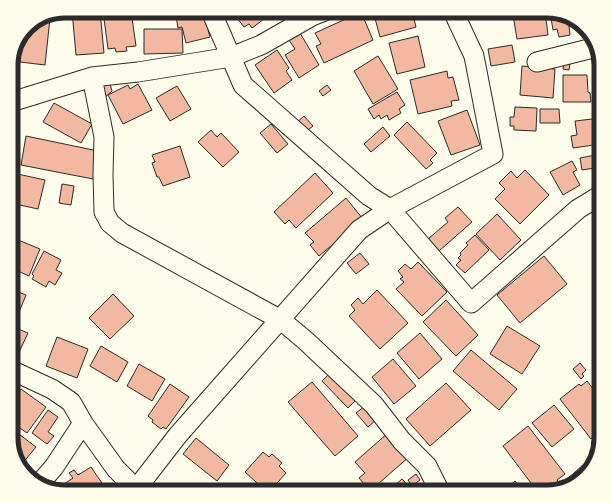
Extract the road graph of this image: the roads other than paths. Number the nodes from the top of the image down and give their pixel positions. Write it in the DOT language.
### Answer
graph roads {
  1 [pos="213,18"];
  2 [pos="308,18"];
  3 [pos="456,18"];
  4 [pos="591,49"];
  5 [pos="231,57"];
  6 [pos="537,62"];
  7 [pos="92,78"];
  8 [pos="18,100"];
  9 [pos="594,199"];
  10 [pos="390,208"];
  11 [pos="281,320"];
  12 [pos="18,373"];
  13 [pos="83,423"];
  14 [pos="43,480"];
  15 [pos="133,485"];
  16 [pos="142,485"];
  17 [pos="436,485"];
  1 -- 5 [label="street"];
  2 -- 5 [label="street"];
  3 -- 10 [label="street"];
  4 -- 6 [label="street"];
  5 -- 7 [label="street"];
  5 -- 10 [label="street"];
  7 -- 8 [label="street"];
  7 -- 11 [label="street"];
  9 -- 10 [label="street"];
  10 -- 11 [label="street"];
  11 -- 16 [label="street"];
  11 -- 17 [label="street"];
  12 -- 13 [label="street"];
  13 -- 14 [label="street"];
  13 -- 15 [label="street"];
}
